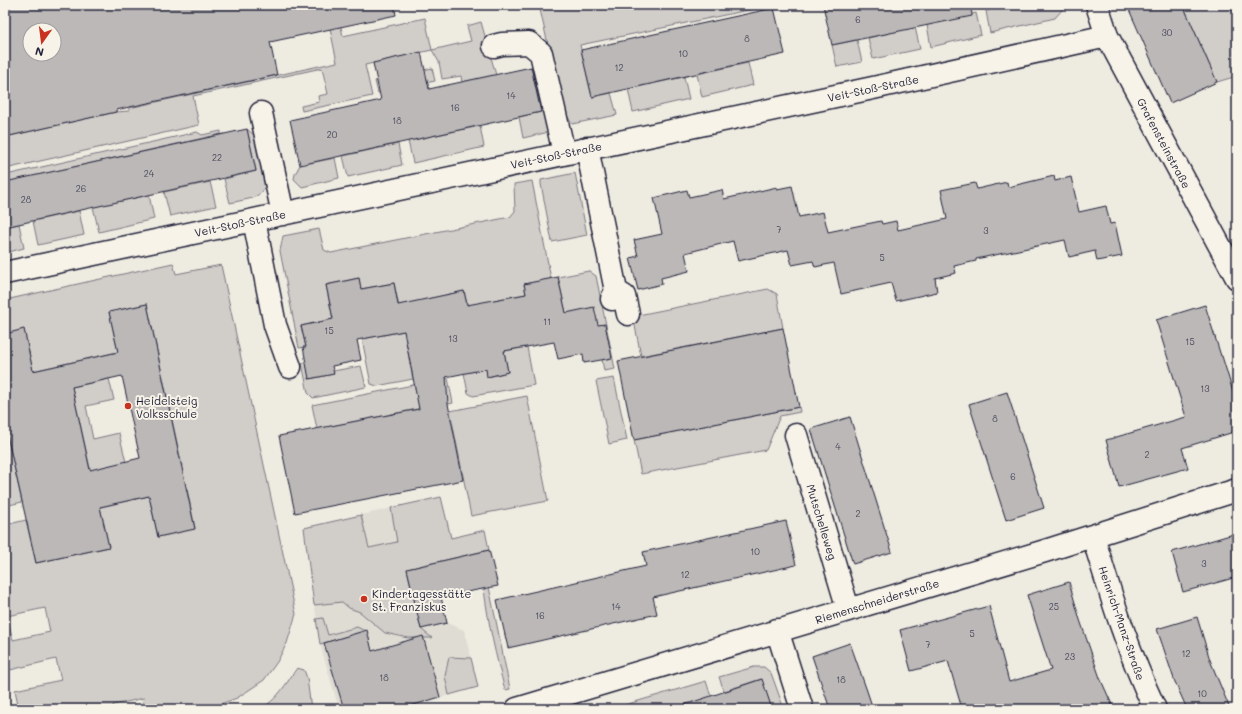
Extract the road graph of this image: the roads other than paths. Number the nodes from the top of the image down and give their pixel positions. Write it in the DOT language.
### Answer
graph roads {
  1 [pos="1097,5"];
  2 [pos="1107,36"];
  3 [pos="494,46"];
  4 [pos="261,112"];
  5 [pos="587,148"];
  6 [pos="564,153"];
  7 [pos="283,214"];
  8 [pos="254,220"];
  9 [pos="5,273"];
  10 [pos="1237,278"];
  11 [pos="628,314"];
  12 [pos="283,368"];
  13 [pos="796,435"];
  14 [pos="1237,490"];
  15 [pos="1093,536"];
  16 [pos="848,609"];
  17 [pos="777,630"];
  18 [pos="517,709"];
  19 [pos="802,709"];
  20 [pos="1155,709"];
  1 -- 2 [label="street, Grafensteinstraße"];
  2 -- 5 [label="street, Veit-Stoß-Straße"];
  2 -- 10 [label="street, Grafensteinstraße"];
  3 -- 6 [label="street"];
  4 -- 7 [label="street"];
  5 -- 6 [label="street, Veit-Stoß-Straße"];
  5 -- 11 [label="street"];
  6 -- 7 [label="street, Veit-Stoß-Straße"];
  7 -- 8 [label="street, Veit-Stoß-Straße"];
  8 -- 9 [label="street, Veit-Stoß-Straße"];
  8 -- 12 [label="street"];
  13 -- 16 [label="street, Mutschelleweg"];
  14 -- 15 [label="street, Riemenschneiderstraße"];
  15 -- 16 [label="street, Riemenschneiderstraße"];
  15 -- 20 [label="street, Heinrich-Manz-Straße"];
  16 -- 17 [label="street, Riemenschneiderstraße"];
  17 -- 18 [label="street, Riemenschneiderstraße"];
  17 -- 19 [label="street"];
}
